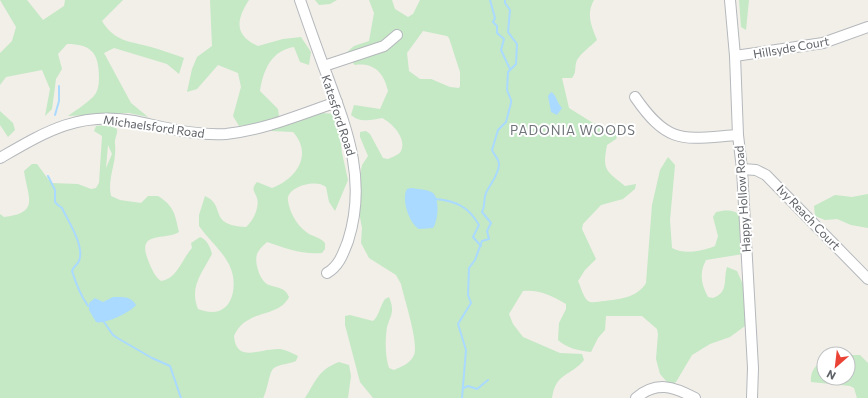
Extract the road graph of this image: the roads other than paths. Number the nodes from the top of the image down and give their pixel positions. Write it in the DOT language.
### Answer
graph roads {
  1 [pos="300,0"];
  2 [pos="730,0"];
  3 [pos="868,27"];
  4 [pos="397,35"];
  5 [pos="735,56"];
  6 [pos="324,66"];
  7 [pos="635,98"];
  8 [pos="337,102"];
  9 [pos="738,135"];
  10 [pos="0,158"];
  11 [pos="742,169"];
  12 [pos="327,273"];
  13 [pos="868,279"];
  14 [pos="636,398"];
  15 [pos="695,398"];
  16 [pos="752,398"];
  1 -- 6 [label="street, Katesford Road"];
  2 -- 5 [label="street, Happy Hollow Road"];
  3 -- 5 [label="street, Hillsyde Court"];
  4 -- 6 [label="street"];
  5 -- 9 [label="street, Happy Hollow Road"];
  6 -- 8 [label="street, Katesford Road"];
  7 -- 9 [label="street"];
  8 -- 10 [label="street, Michaelsford Road"];
  8 -- 12 [label="street, Katesford Road"];
  9 -- 11 [label="street, Happy Hollow Road"];
  11 -- 13 [label="street, Ivy Reach Court"];
  11 -- 16 [label="street, Happy Hollow Road"];
  14 -- 15 [label="street"];
}
